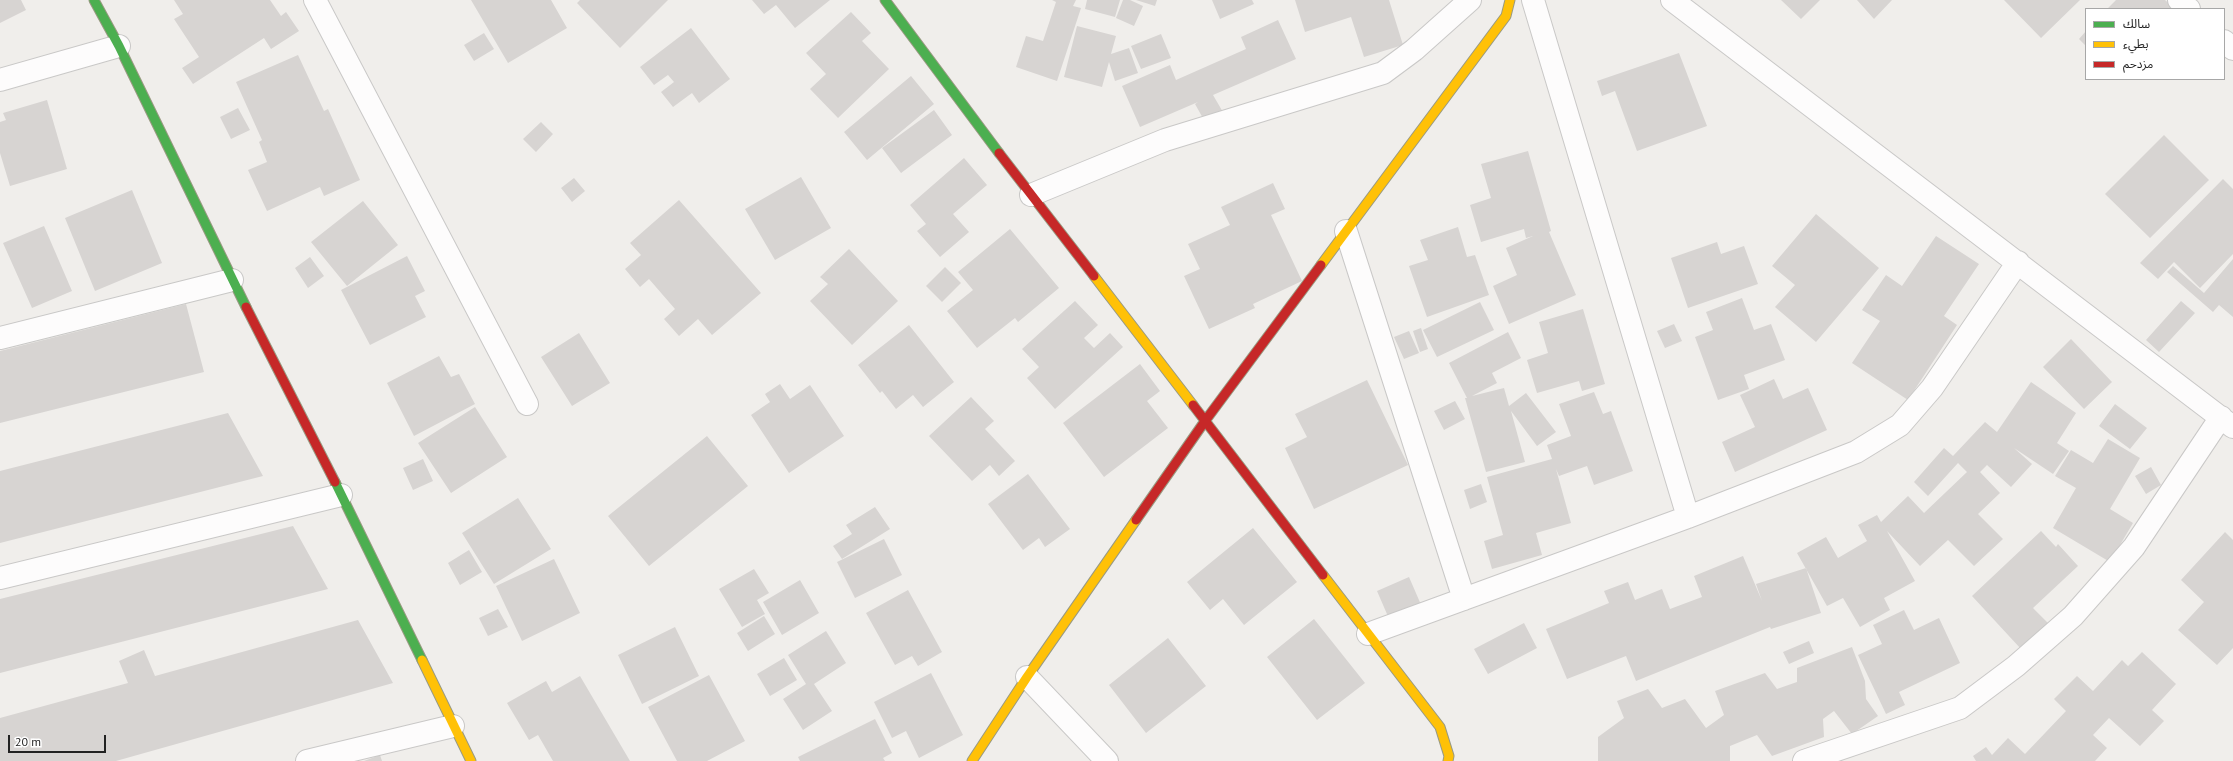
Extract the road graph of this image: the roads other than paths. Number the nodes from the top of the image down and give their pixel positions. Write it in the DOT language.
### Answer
graph roads {
  1 [pos="94,0"];
  2 [pos="316,0"];
  3 [pos="885,0"];
  4 [pos="1470,0"];
  5 [pos="1510,0"];
  6 [pos="1533,0"];
  7 [pos="1672,0"];
  8 [pos="2179,0"];
  9 [pos="2188,8"];
  10 [pos="2225,42"];
  11 [pos="119,46"];
  12 [pos="2233,49"];
  13 [pos="0,80"];
  14 [pos="1031,195"];
  15 [pos="1346,231"];
  16 [pos="2018,262"];
  17 [pos="232,280"];
  18 [pos="0,338"];
  19 [pos="527,404"];
  20 [pos="1204,421"];
  21 [pos="2227,422"];
  22 [pos="341,495"];
  23 [pos="1688,516"];
  24 [pos="0,578"];
  25 [pos="1464,599"];
  26 [pos="1368,634"];
  27 [pos="1027,677"];
  28 [pos="453,726"];
  29 [pos="307,761"];
  30 [pos="471,761"];
  31 [pos="972,761"];
  32 [pos="1107,761"];
  33 [pos="1448,761"];
  34 [pos="1804,761"];
  1 -- 11 [label="street"];
  2 -- 19 [label="street"];
  3 -- 14 [label="street"];
  4 -- 14 [label="street"];
  5 -- 15 [label="street"];
  6 -- 23 [label="street"];
  7 -- 16 [label="street"];
  8 -- 9 [label="street"];
  10 -- 12 [label="street"];
  11 -- 13 [label="street"];
  11 -- 17 [label="street"];
  14 -- 20 [label="street"];
  15 -- 20 [label="street"];
  15 -- 25 [label="street"];
  16 -- 21 [label="street"];
  16 -- 23 [label="street"];
  17 -- 18 [label="street"];
  17 -- 22 [label="street"];
  20 -- 26 [label="street"];
  20 -- 27 [label="street"];
  21 -- 34 [label="street"];
  22 -- 24 [label="street"];
  22 -- 28 [label="street"];
  23 -- 25 [label="street"];
  25 -- 26 [label="street"];
  26 -- 33 [label="street"];
  27 -- 31 [label="street"];
  27 -- 32 [label="street"];
  28 -- 29 [label="street"];
  28 -- 30 [label="street"];
}
